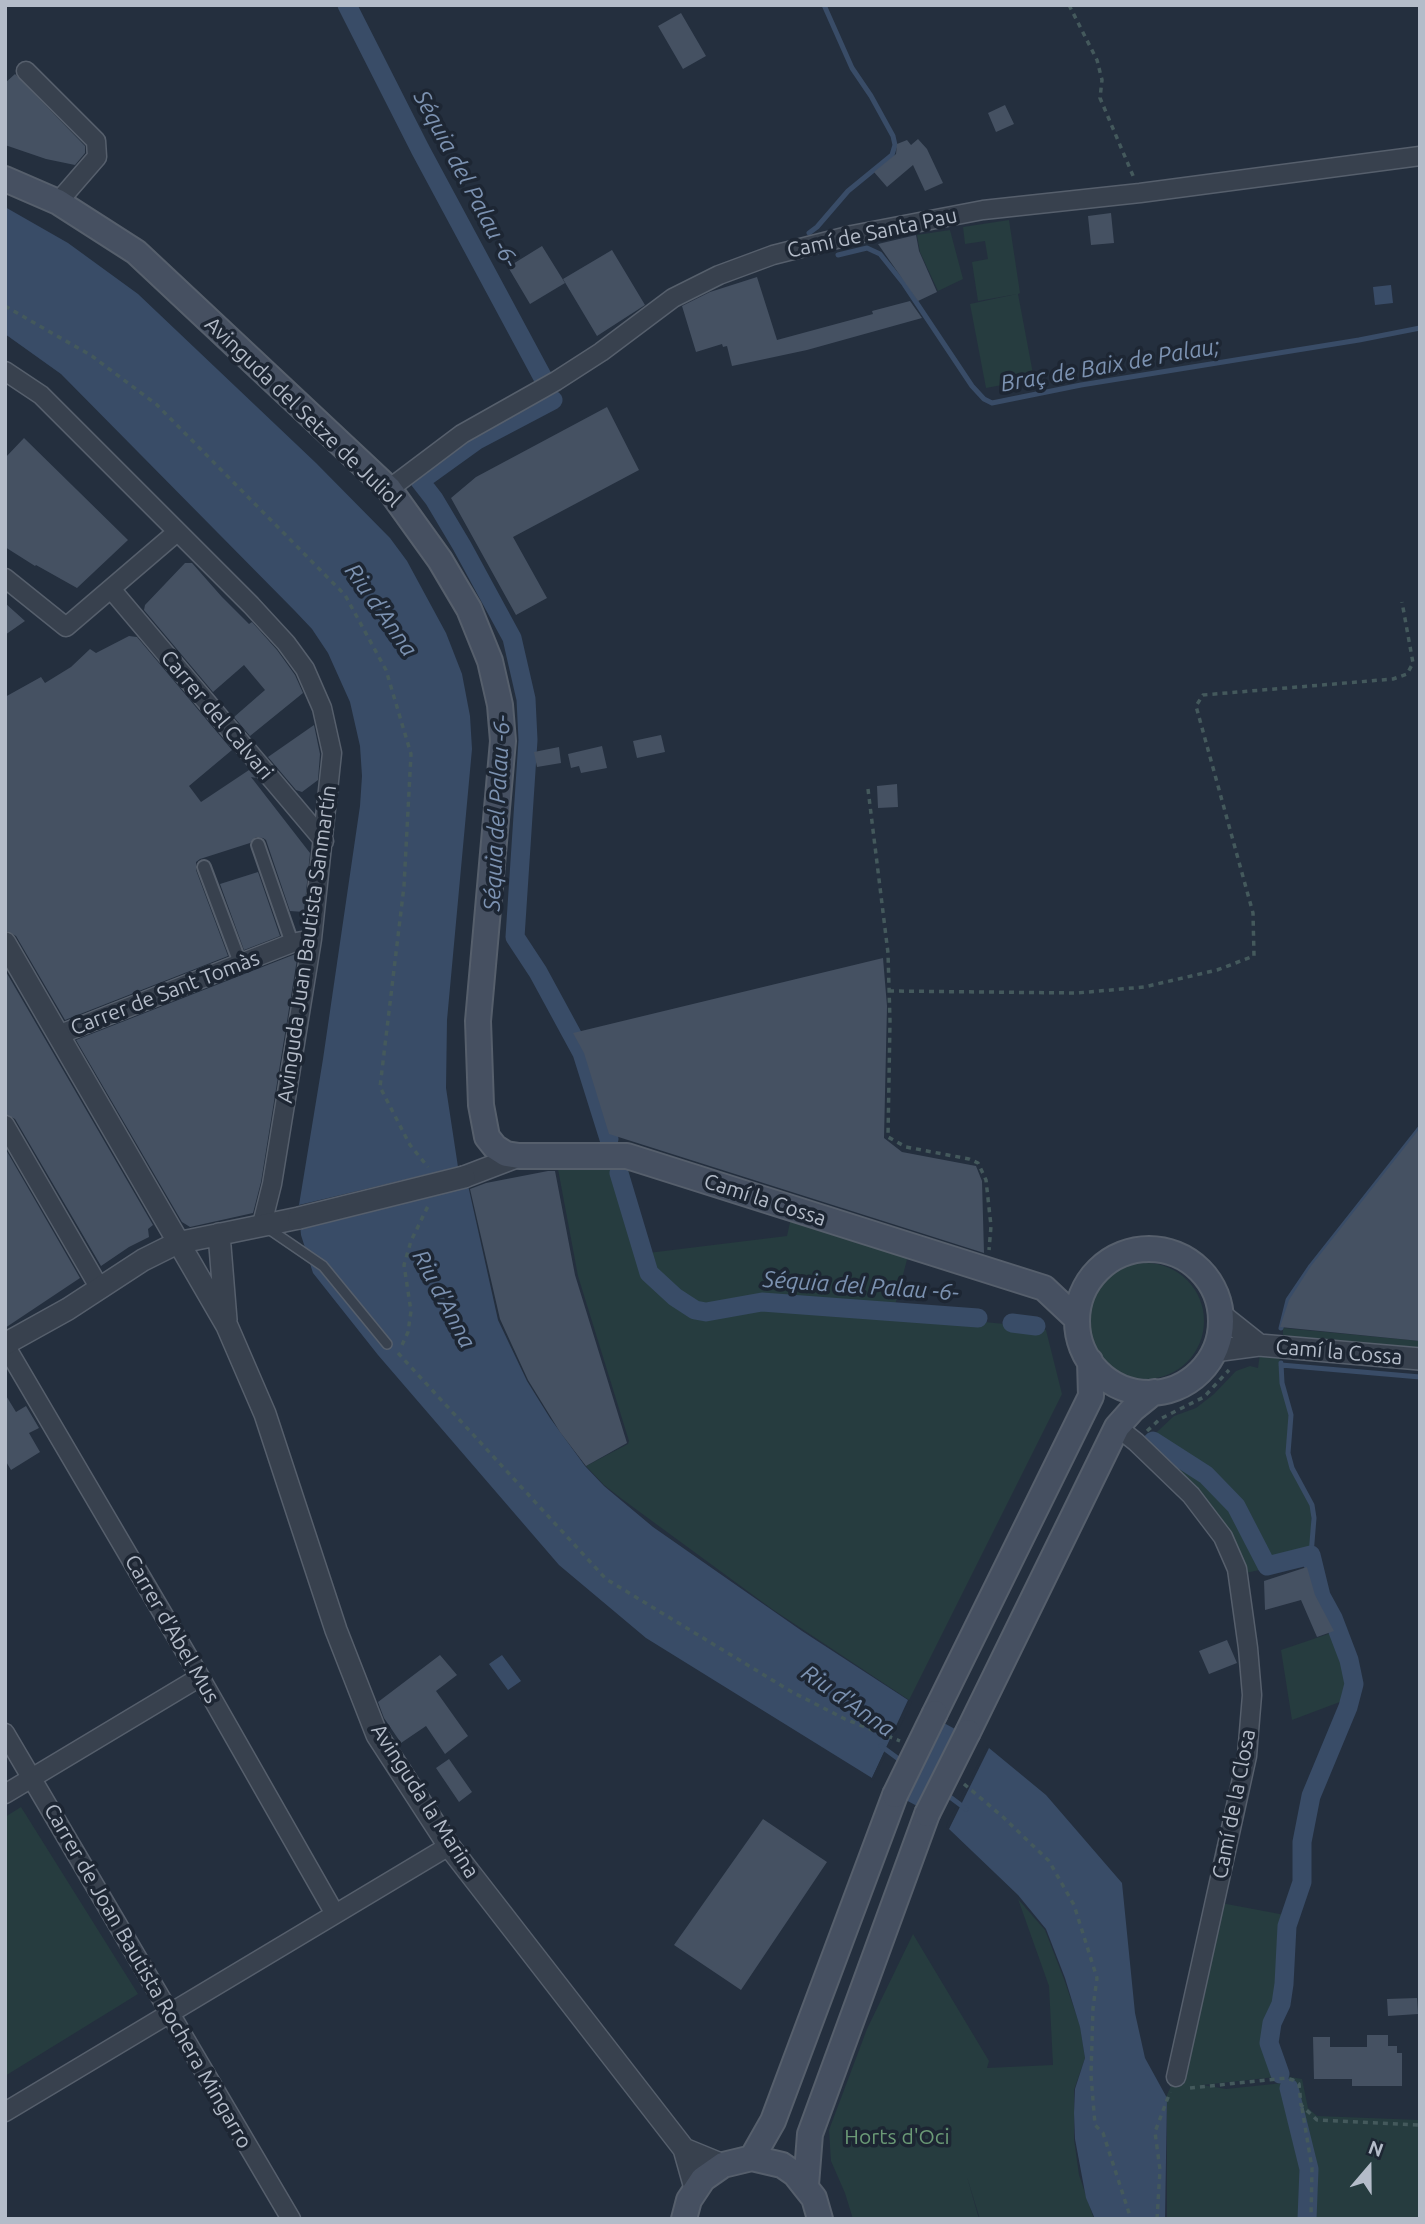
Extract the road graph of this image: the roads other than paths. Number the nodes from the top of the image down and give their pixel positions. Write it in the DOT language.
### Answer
graph roads {
  1 [pos="26,71"];
  2 [pos="1420,156"];
  3 [pos="5,179"];
  4 [pos="58,202"];
  5 [pos="5,371"];
  6 [pos="389,489"];
  7 [pos="177,532"];
  8 [pos="5,578"];
  9 [pos="111,589"];
  10 [pos="324,841"];
  11 [pos="258,845"];
  12 [pos="204,867"];
  13 [pos="312,939"];
  14 [pos="5,943"];
  15 [pos="292,943"];
  16 [pos="240,963"];
  17 [pos="58,1035"];
  18 [pos="5,1125"];
  19 [pos="487,1137"];
  20 [pos="519,1156"];
  21 [pos="468,1175"];
  22 [pos="262,1224"];
  23 [pos="219,1234"];
  24 [pos="177,1243"];
  25 [pos="1089,1280"];
  26 [pos="99,1287"];
  27 [pos="1044,1288"];
  28 [pos="1220,1314"];
  29 [pos="1077,1319"];
  30 [pos="227,1326"];
  31 [pos="387,1344"];
  32 [pos="5,1345"];
  33 [pos="1259,1345"];
  34 [pos="1214,1351"];
  35 [pos="1420,1359"];
  36 [pos="1090,1361"];
  37 [pos="1154,1392"];
  38 [pos="1127,1434"];
  39 [pos="200,1677"];
  40 [pos="5,1733"];
  41 [pos="32,1779"];
  42 [pos="5,1794"];
  43 [pos="449,1846"];
  44 [pos="335,1914"];
  45 [pos="170,2013"];
  46 [pos="1176,2077"];
  47 [pos="5,2112"];
  48 [pos="684,2149"];
  49 [pos="752,2158"];
  50 [pos="723,2165"];
  51 [pos="806,2185"];
  52 [pos="695,2188"];
  53 [pos="291,2219"];
  54 [pos="684,2219"];
  55 [pos="820,2219"];
  1 -- 4 [label="street"];
  2 -- 6 [label="street, Camí de Santa Pau"];
  3 -- 4 [label="main road, Avinguda del Setze de Juliol"];
  4 -- 6 [label="main road, Avinguda del Setze de Juliol"];
  5 -- 7 [label="street, Avinguda Juan Bautista Sanmartín"];
  6 -- 19 [label="main road, Avinguda del Setze de Juliol"];
  7 -- 9 [label="street"];
  7 -- 10 [label="street, Avinguda Juan Bautista Sanmartín"];
  8 -- 9 [label="street"];
  9 -- 10 [label="street, Carrer del Calvari"];
  10 -- 13 [label="street, Avinguda Juan Bautista Sanmartín"];
  11 -- 15 [label="street"];
  12 -- 16 [label="street"];
  13 -- 15 [label="street, Carrer de Sant Tomàs"];
  13 -- 22 [label="street, Avinguda Juan Bautista Sanmartín"];
  14 -- 17 [label="street"];
  15 -- 16 [label="street, Carrer de Sant Tomàs"];
  16 -- 17 [label="street, Carrer de Sant Tomàs"];
  17 -- 24 [label="street"];
  18 -- 26 [label="street"];
  19 -- 20 [label="main road, Camí la Cossa"];
  19 -- 21 [label="street"];
  20 -- 21 [label="street"];
  20 -- 27 [label="main road, Camí la Cossa"];
  21 -- 22 [label="street, bridge"];
  22 -- 23 [label="street"];
  22 -- 31 [label="lane"];
  23 -- 24 [label="street"];
  23 -- 30 [label="street"];
  24 -- 26 [label="street"];
  24 -- 30 [label="street"];
  25 -- 27 [label="main road, Camí la Cossa"];
  25 -- 28 [label="main road"];
  25 -- 29 [label="main road"];
  26 -- 32 [label="street"];
  27 -- 29 [label="main road, Camí la Cossa"];
  28 -- 33 [label="street, Camí la Cossa"];
  28 -- 34 [label="main road"];
  29 -- 36 [label="main road"];
  30 -- 43 [label="street, Avinguda la Marina"];
  32 -- 39 [label="street, Carrer d'Abel Mus"];
  33 -- 34 [label="street, Camí la Cossa"];
  33 -- 35 [label="street, Camí la Cossa"];
  34 -- 37 [label="main road"];
  36 -- 37 [label="main road"];
  36 -- 49 [label="main road, bridge"];
  37 -- 38 [label="main road"];
  38 -- 46 [label="street, Camí de la Closa"];
  38 -- 51 [label="main road, bridge"];
  39 -- 41 [label="street"];
  39 -- 44 [label="street, Carrer d'Abel Mus"];
  40 -- 41 [label="street, Carrer de Joan Bautista Rochera Mingarro"];
  41 -- 42 [label="street"];
  41 -- 45 [label="street, Carrer de Joan Bautista Rochera Mingarro"];
  43 -- 44 [label="street"];
  43 -- 48 [label="street, Avinguda la Marina"];
  44 -- 45 [label="street"];
  45 -- 47 [label="street"];
  45 -- 53 [label="street, Carrer de Joan Bautista Rochera Mingarro"];
  48 -- 50 [label="street, Avinguda la Marina"];
  48 -- 52 [label="street, Avinguda la Marina"];
  49 -- 50 [label="main road"];
  49 -- 51 [label="main road"];
  50 -- 52 [label="main road"];
  51 -- 55 [label="main road"];
  52 -- 54 [label="main road"];
}
